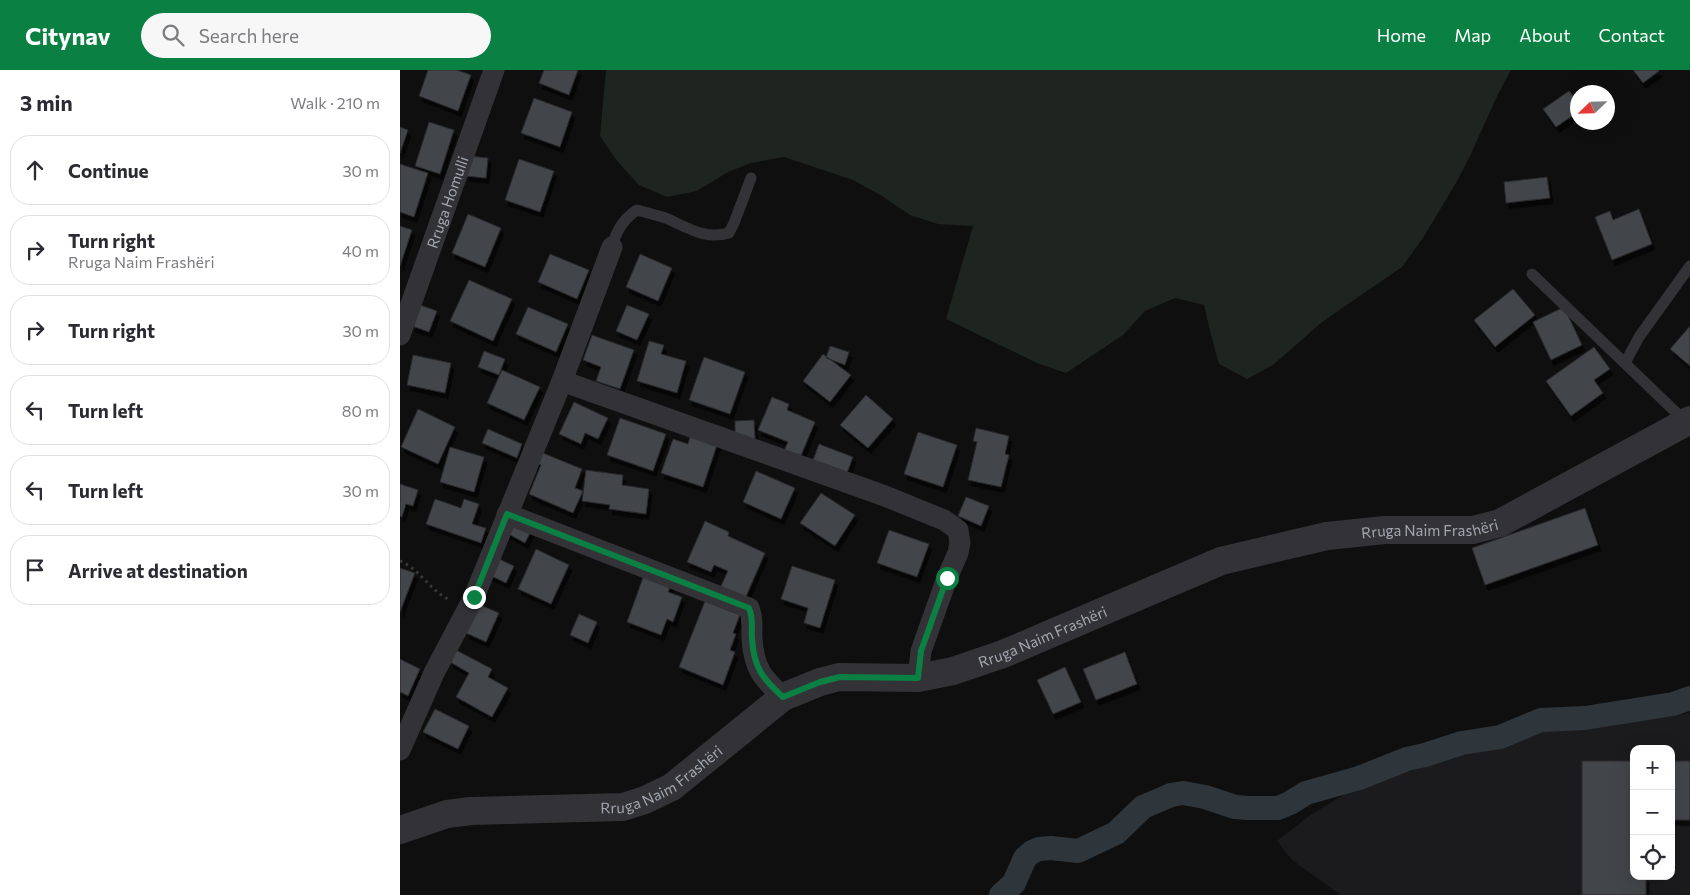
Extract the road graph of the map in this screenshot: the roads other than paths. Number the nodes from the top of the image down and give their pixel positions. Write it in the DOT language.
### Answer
graph roads {
  1 [pos="494,70"];
  2 [pos="751,178"];
  3 [pos="612,247"];
  4 [pos="1690,266"];
  5 [pos="1532,274"];
  6 [pos="400,335"];
  7 [pos="1626,363"];
  8 [pos="562,381"];
  9 [pos="1688,421"];
  10 [pos="507,514"];
  11 [pos="918,678"];
  12 [pos="783,697"];
  13 [pos="400,750"];
  14 [pos="400,830"];
  1 -- 6 [label="street, Rruga Homulli"];
  2 -- 3 [label="lane"];
  3 -- 8 [label="street"];
  4 -- 7 [label="lane"];
  5 -- 7 [label="lane"];
  7 -- 9 [label="lane"];
  8 -- 10 [label="street"];
  8 -- 11 [label="street"];
  9 -- 11 [label="street, Rruga Naim Frashëri"];
  10 -- 12 [label="street"];
  10 -- 13 [label="street"];
  11 -- 12 [label="street, Rruga Naim Frashëri"];
  12 -- 14 [label="street, Rruga Naim Frashëri"];
}
